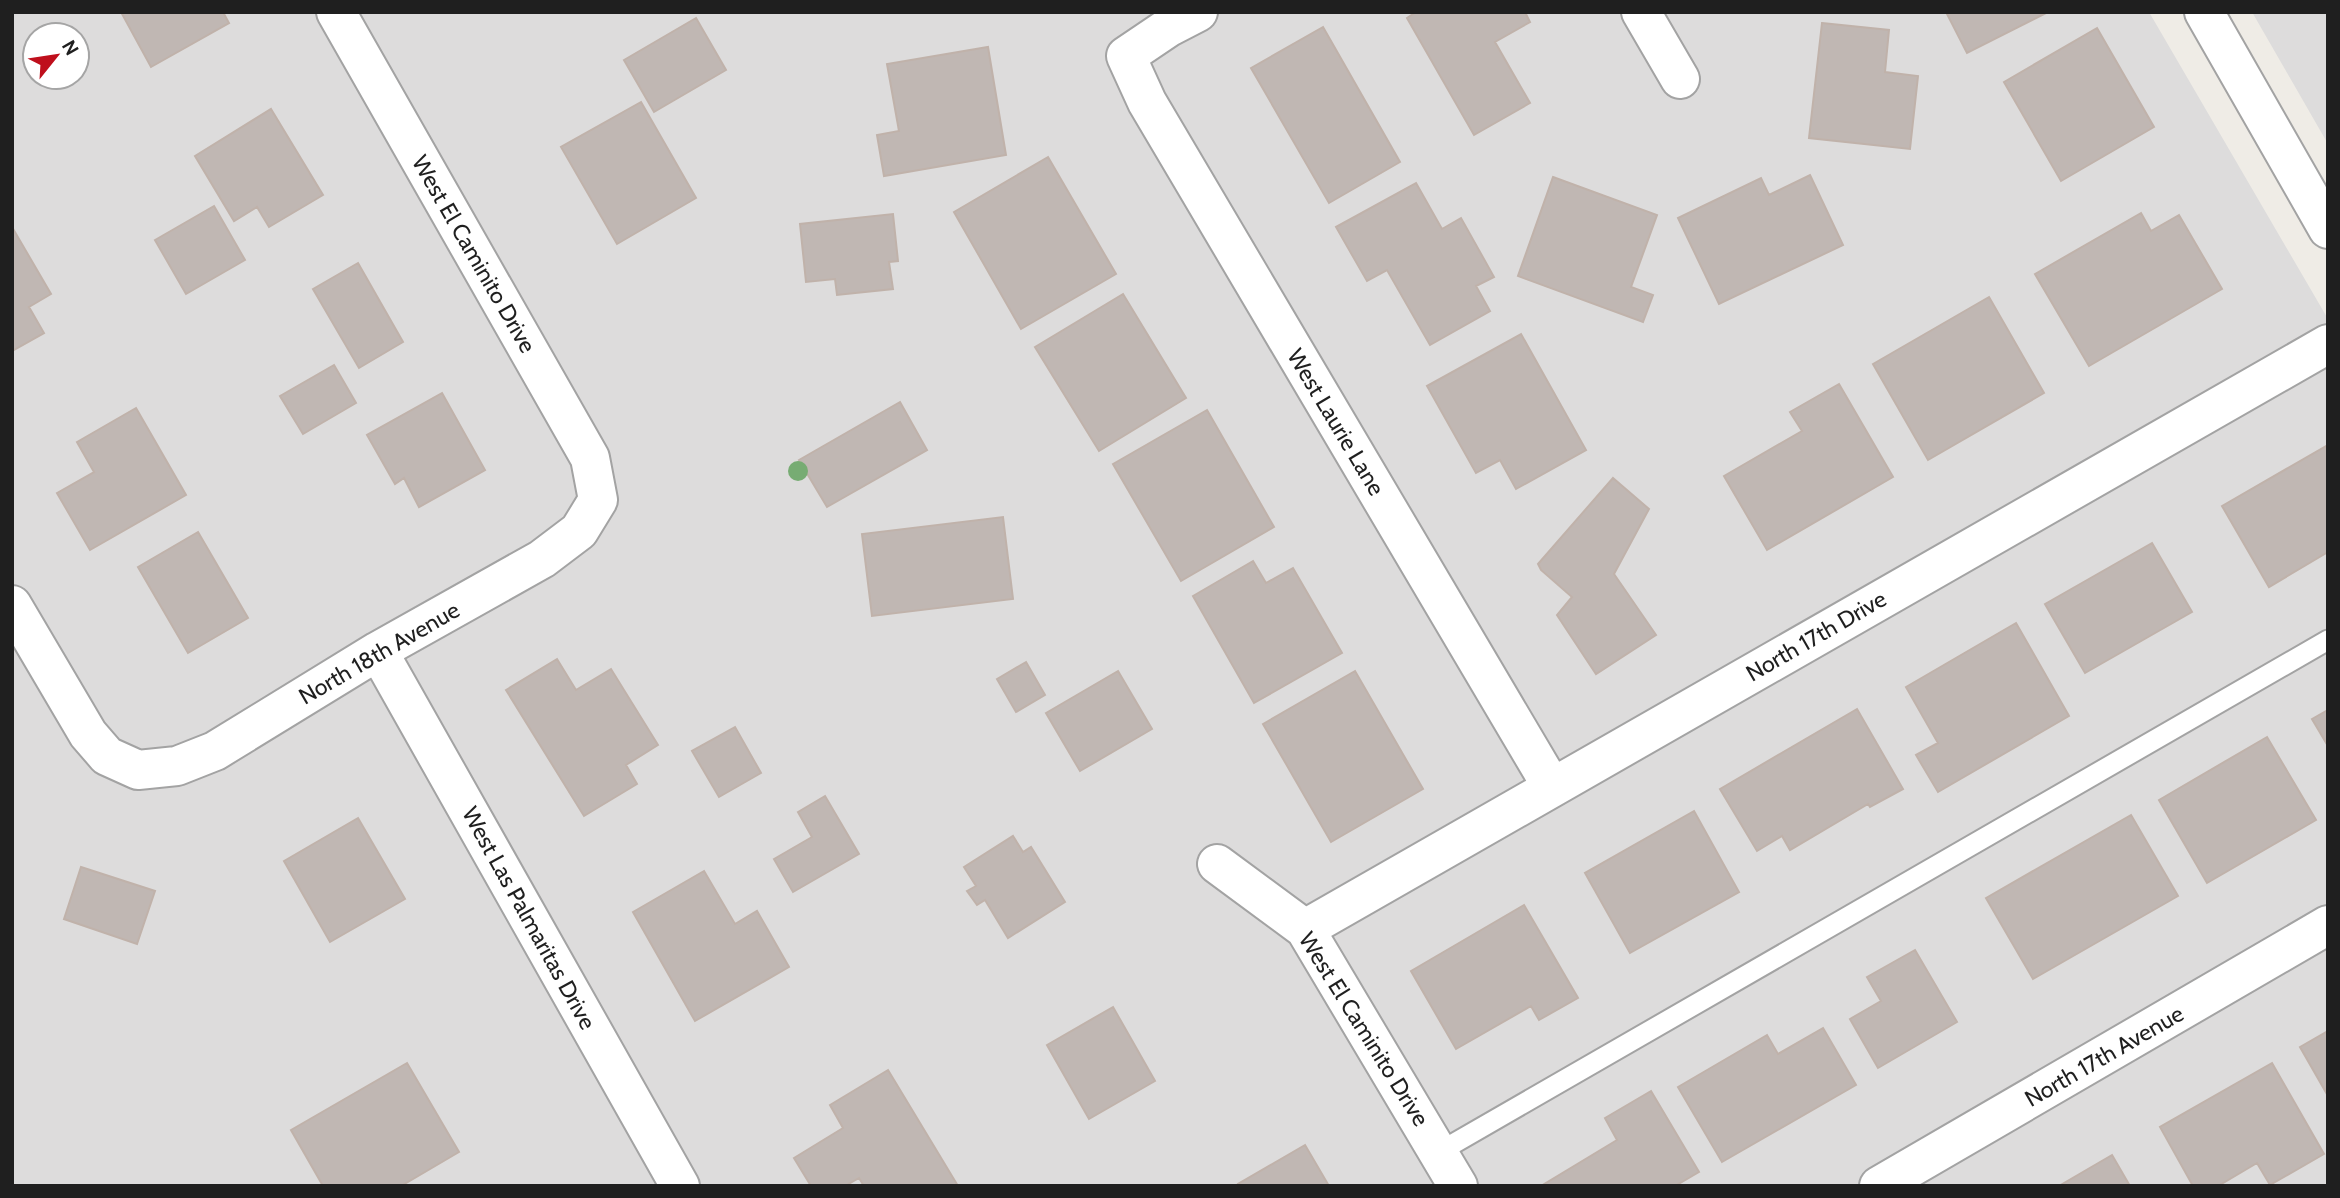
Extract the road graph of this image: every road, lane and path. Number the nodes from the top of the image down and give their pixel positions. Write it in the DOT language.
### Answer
graph roads {
  1 [pos="336,12"];
  2 [pos="1198,12"];
  3 [pos="1641,12"];
  4 [pos="2204,12"];
  5 [pos="1680,79"];
  6 [pos="2328,229"];
  7 [pos="2328,344"];
  8 [pos="598,500"];
  9 [pos="12,605"];
  10 [pos="2328,640"];
  11 [pos="378,651"];
  12 [pos="1552,787"];
  13 [pos="1217,864"];
  14 [pos="2328,925"];
  15 [pos="1305,929"];
  16 [pos="1439,1152"];
  17 [pos="680,1186"];
  18 [pos="1458,1186"];
  19 [pos="1879,1186"];
  1 -- 8 [label="street, West El Caminito Drive"];
  2 -- 12 [label="street, West Laurie Lane"];
  3 -- 5 [label="street"];
  4 -- 6 [label="street"];
  7 -- 12 [label="street, North 17th Drive"];
  8 -- 11 [label="street, North 18th Avenue"];
  9 -- 11 [label="street, North 18th Avenue"];
  10 -- 16 [label="lane"];
  11 -- 17 [label="street, West Las Palmaritas Drive"];
  12 -- 15 [label="street, North 17th Drive"];
  13 -- 15 [label="street, West El Caminito Drive"];
  14 -- 19 [label="street, North 17th Avenue"];
  15 -- 16 [label="street, West El Caminito Drive"];
  16 -- 18 [label="street, West El Caminito Drive"];
}
